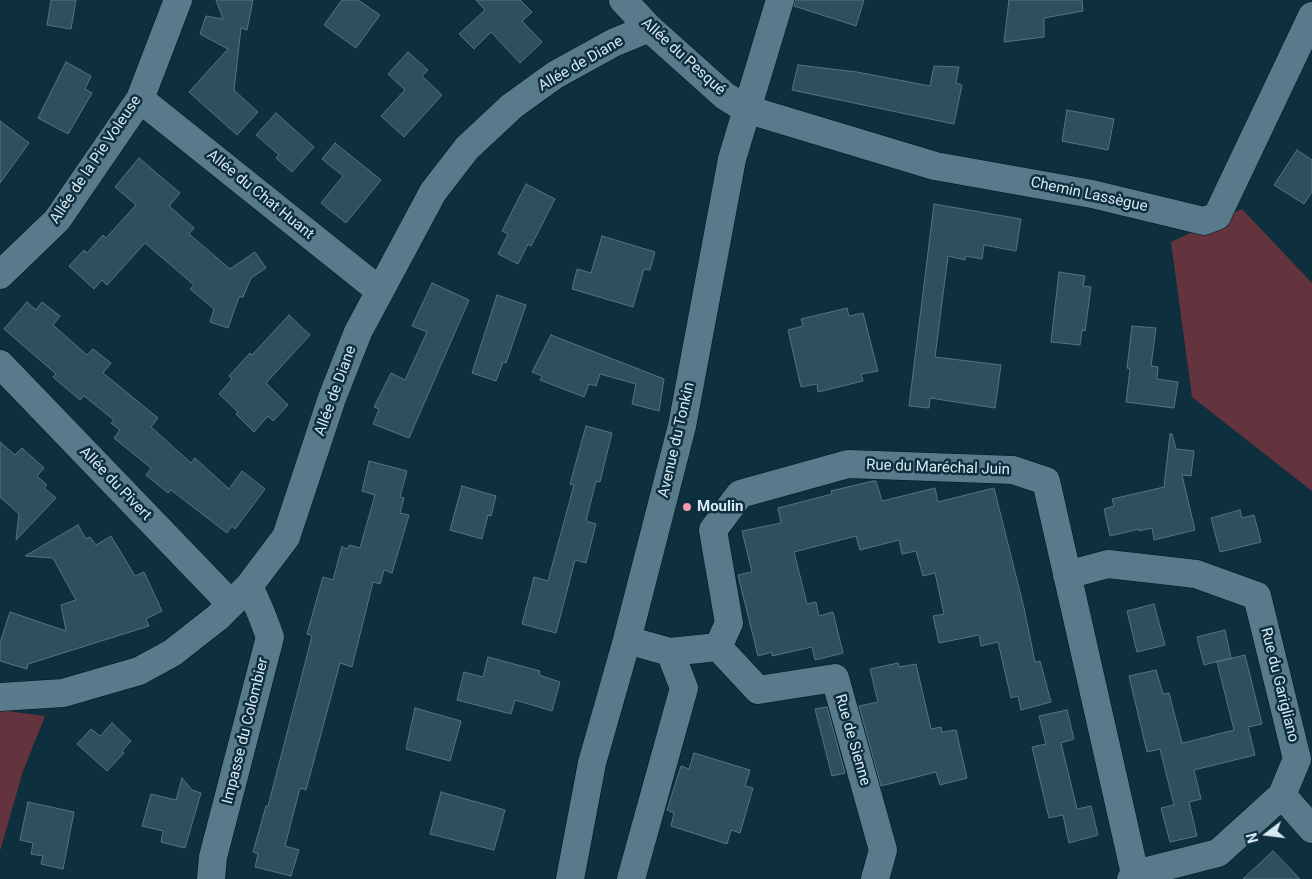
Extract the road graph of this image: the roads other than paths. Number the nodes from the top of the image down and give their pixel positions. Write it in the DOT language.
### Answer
graph roads {
  1 [pos="178,0"];
  2 [pos="623,0"];
  3 [pos="780,0"];
  4 [pos="1312,16"];
  5 [pos="649,28"];
  6 [pos="140,99"];
  7 [pos="746,109"];
  8 [pos="0,275"];
  9 [pos="380,292"];
  10 [pos="0,364"];
  11 [pos="1067,575"];
  12 [pos="240,595"];
  13 [pos="627,640"];
  14 [pos="718,646"];
  15 [pos="670,652"];
  16 [pos="0,697"];
  17 [pos="1282,795"];
  18 [pos="1312,829"];
  19 [pos="1133,876"];
  20 [pos="211,879"];
  21 [pos="570,879"];
  22 [pos="631,879"];
  23 [pos="875,879"];
  1 -- 6 [label="street, Allée de la Pie Voleuse"];
  2 -- 5 [label="street, Allée du Pesqué"];
  3 -- 7 [label="street, Avenue du Tonkin"];
  4 -- 7 [label="street, Chemin Lassègue"];
  5 -- 7 [label="street, Allée du Pesqué"];
  5 -- 9 [label="street, Allée de Diane"];
  6 -- 8 [label="street, Allée de la Pie Voleuse"];
  6 -- 9 [label="street, Allée du Chat Huant"];
  7 -- 13 [label="street, Avenue du Tonkin"];
  9 -- 12 [label="street, Allée de Diane"];
  10 -- 12 [label="street, Allée du Pivert"];
  11 -- 14 [label="street, Rue du Maréchal Juin"];
  11 -- 17 [label="street, Rue du Garigliano"];
  11 -- 19 [label="street, Rue du Maréchal Juin"];
  12 -- 16 [label="street, Allée de Diane"];
  12 -- 20 [label="street, Impasse du Colombier"];
  13 -- 15 [label="street"];
  13 -- 21 [label="street, Avenue du Tonkin"];
  14 -- 15 [label="street"];
  14 -- 23 [label="street, Rue de Sienne"];
  15 -- 22 [label="street"];
  17 -- 18 [label="street"];
  17 -- 19 [label="street, Rue du Garigliano"];
}
